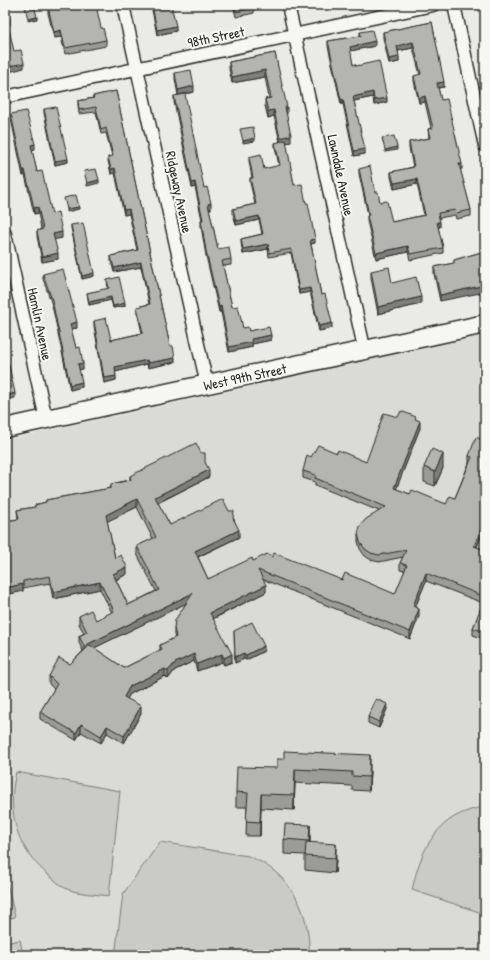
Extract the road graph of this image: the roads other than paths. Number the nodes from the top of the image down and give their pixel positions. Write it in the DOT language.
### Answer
graph roads {
  1 [pos="122,5"];
  2 [pos="288,5"];
  3 [pos="433,5"];
  4 [pos="454,5"];
  5 [pos="295,35"];
  6 [pos="137,69"];
  7 [pos="5,97"];
  8 [pos="485,146"];
  9 [pos="5,234"];
  10 [pos="485,324"];
  11 [pos="365,352"];
  12 [pos="207,385"];
  13 [pos="46,419"];
  14 [pos="5,428"];
  1 -- 6 [label="street, Ridgeway Avenue"];
  2 -- 5 [label="street, Lawndale Avenue"];
  3 -- 5 [label="street, 98th Street"];
  4 -- 8 [label="street"];
  5 -- 6 [label="street, 98th Street"];
  5 -- 11 [label="street, Lawndale Avenue"];
  6 -- 7 [label="street, 98th Street"];
  6 -- 12 [label="street, Ridgeway Avenue"];
  9 -- 13 [label="street, Hamlin Avenue"];
  10 -- 11 [label="street, West 99th Street"];
  11 -- 12 [label="street, West 99th Street"];
  12 -- 13 [label="street, West 99th Street"];
  13 -- 14 [label="street, West 99th Street"];
}
